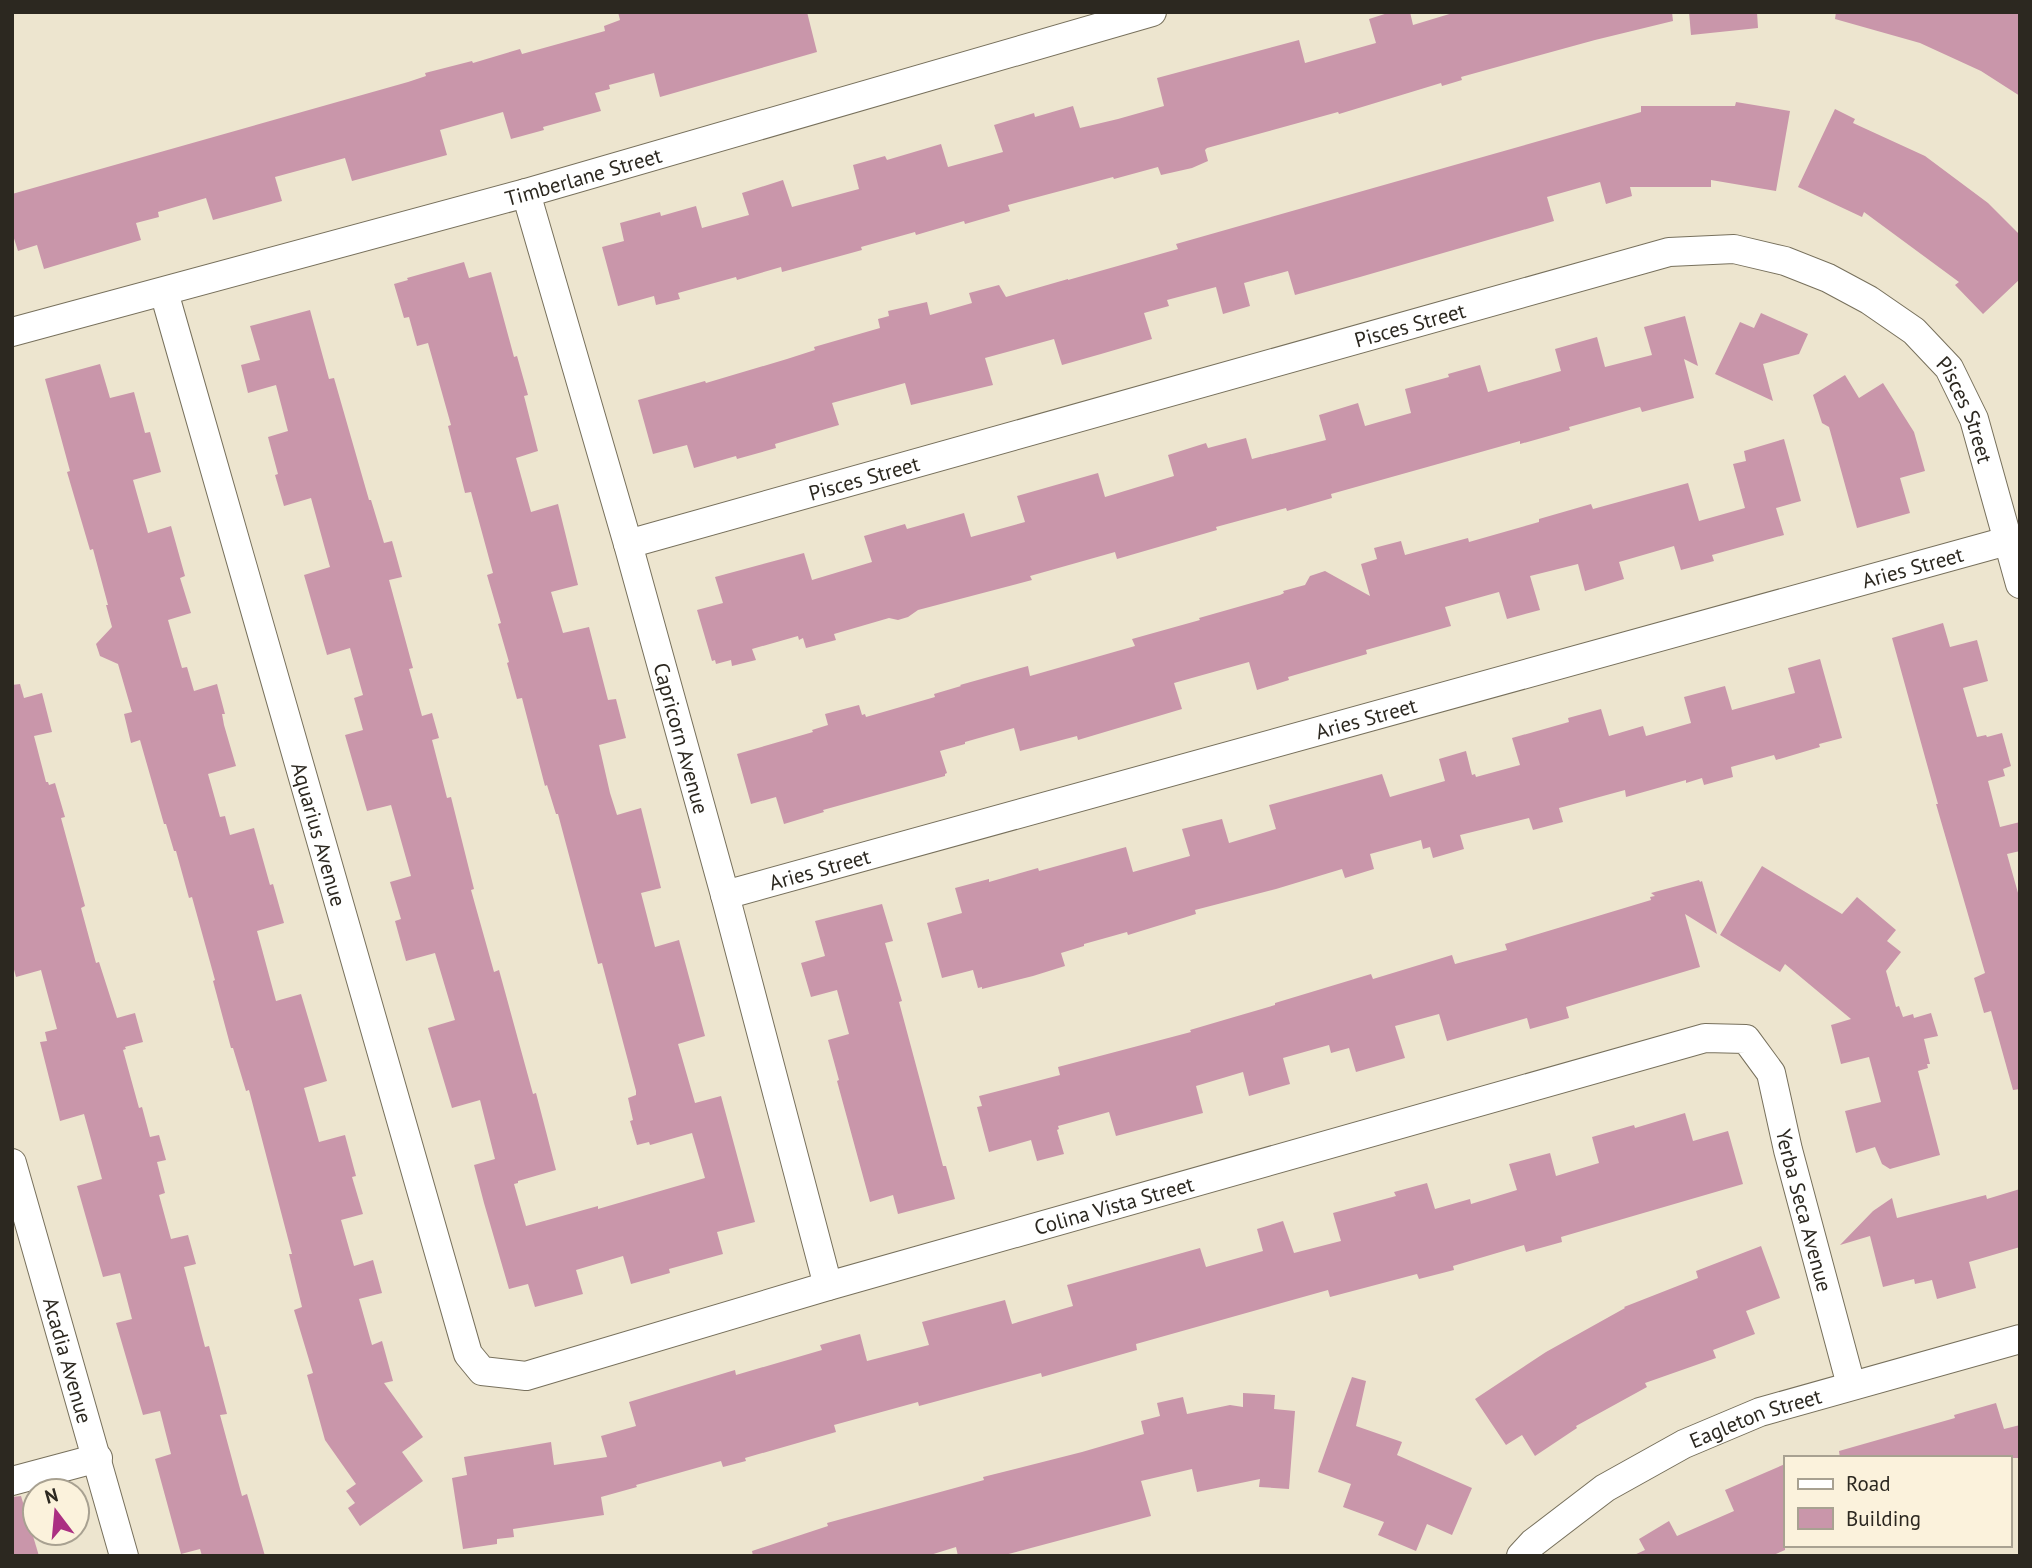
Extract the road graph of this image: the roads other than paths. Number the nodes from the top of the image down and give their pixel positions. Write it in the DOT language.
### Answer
graph roads {
  1 [pos="1152,12"];
  2 [pos="526,193"];
  3 [pos="164,292"];
  4 [pos="12,332"];
  5 [pos="2007,541"];
  6 [pos="628,544"];
  7 [pos="2020,584"];
  8 [pos="725,895"];
  9 [pos="1746,1039"];
  10 [pos="12,1163"];
  11 [pos="828,1286"];
  12 [pos="2020,1339"];
  13 [pos="482,1371"];
  14 [pos="1851,1385"];
  15 [pos="98,1458"];
  16 [pos="12,1481"];
  17 [pos="124,1556"];
  18 [pos="1521,1556"];
  1 -- 2 [label="street, Timberlane Street"];
  2 -- 3 [label="street, Timberlane Street"];
  2 -- 6 [label="street, Capricorn Avenue"];
  3 -- 4 [label="street, Timberlane Street"];
  3 -- 13 [label="street, Aquarius Avenue"];
  5 -- 6 [label="street, Pisces Street"];
  5 -- 7 [label="street, Pisces Street"];
  5 -- 8 [label="street, Aries Street"];
  6 -- 8 [label="street, Capricorn Avenue"];
  8 -- 11 [label="street, Capricorn Avenue"];
  9 -- 11 [label="street, Colina Vista Street"];
  9 -- 14 [label="street, Yerba Seca Avenue"];
  10 -- 15 [label="street, Acadia Avenue"];
  11 -- 13 [label="street, Colina Vista Street"];
  12 -- 14 [label="street, Eagleton Street"];
  14 -- 18 [label="street, Eagleton Street"];
  15 -- 16 [label="street"];
  15 -- 17 [label="street, Acadia Avenue"];
}
